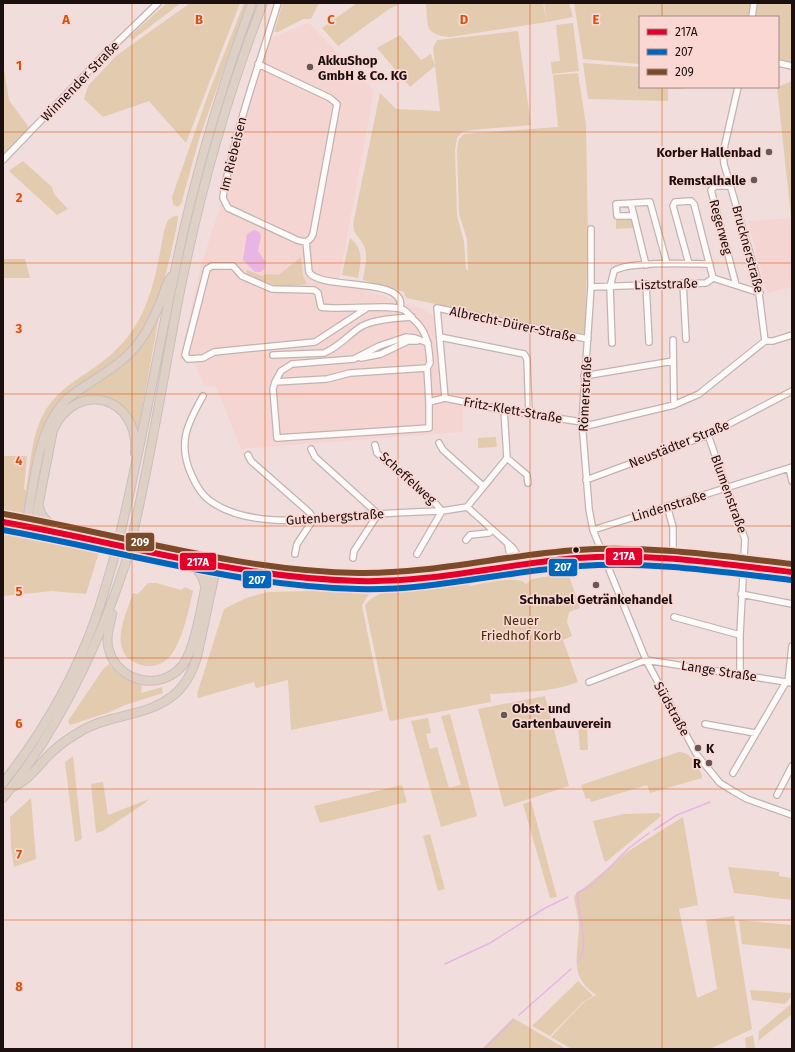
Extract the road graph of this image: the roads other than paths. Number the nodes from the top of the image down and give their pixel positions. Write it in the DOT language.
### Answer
graph roads {
  1 [pos="158,3"];
  2 [pos="252,3"];
  3 [pos="262,3"];
  4 [pos="278,3"];
  5 [pos="754,3"];
  6 [pos="752,16"];
  7 [pos="779,63"];
  8 [pos="258,64"];
  9 [pos="792,66"];
  10 [pos="738,88"];
  11 [pos="3,160"];
  12 [pos="730,186"];
  13 [pos="631,204"];
  14 [pos="634,216"];
  15 [pos="591,229"];
  16 [pos="306,242"];
  17 [pos="667,264"];
  18 [pos="689,264"];
  19 [pos="710,264"];
  20 [pos="646,265"];
  21 [pos="175,272"];
  22 [pos="713,278"];
  23 [pos="683,283"];
  24 [pos="646,284"];
  25 [pos="736,284"];
  26 [pos="591,287"];
  27 [pos="610,287"];
  28 [pos="760,293"];
  29 [pos="367,308"];
  30 [pos="400,308"];
  31 [pos="412,317"];
  32 [pos="792,336"];
  33 [pos="440,337"];
  34 [pos="588,339"];
  35 [pos="686,339"];
  36 [pos="673,340"];
  37 [pos="765,341"];
  38 [pos="649,342"];
  39 [pos="428,343"];
  40 [pos="612,343"];
  41 [pos="273,355"];
  42 [pos="673,361"];
  43 [pos="426,368"];
  44 [pos="584,376"];
  45 [pos="275,382"];
  46 [pos="792,391"];
  47 [pos="203,396"];
  48 [pos="445,398"];
  49 [pos="429,402"];
  50 [pos="674,404"];
  51 [pos="504,410"];
  52 [pos="529,414"];
  53 [pos="582,424"];
  54 [pos="708,435"];
  55 [pos="439,443"];
  56 [pos="375,445"];
  57 [pos="311,449"];
  58 [pos="248,455"];
  59 [pos="507,458"];
  60 [pos="791,467"];
  61 [pos="135,470"];
  62 [pos="586,480"];
  63 [pos="792,481"];
  64 [pos="528,484"];
  65 [pos="483,486"];
  66 [pos="726,488"];
  67 [pos="38,505"];
  68 [pos="667,506"];
  69 [pos="467,507"];
  70 [pos="442,511"];
  71 [pos="378,514"];
  72 [pos="313,520"];
  73 [pos="3,522"];
  74 [pos="30,527"];
  75 [pos="492,530"];
  76 [pos="593,530"];
  77 [pos="83,537"];
  78 [pos="466,540"];
  79 [pos="505,541"];
  80 [pos="162,553"];
  81 [pos="295,554"];
  82 [pos="417,554"];
  83 [pos="603,556"];
  84 [pos="353,558"];
  85 [pos="673,558"];
  86 [pos="213,564"];
  87 [pos="519,564"];
  88 [pos="512,566"];
  89 [pos="743,567"];
  90 [pos="792,572"];
  91 [pos="204,587"];
  92 [pos="741,594"];
  93 [pos="113,602"];
  94 [pos="792,604"];
  95 [pos="674,617"];
  96 [pos="740,635"];
  97 [pos="792,646"];
  98 [pos="646,660"];
  99 [pos="740,674"];
  100 [pos="589,682"];
  101 [pos="789,683"];
  102 [pos="705,724"];
  103 [pos="755,733"];
  104 [pos="792,766"];
  105 [pos="733,773"];
  106 [pos="3,783"];
  107 [pos="12,787"];
  108 [pos="777,795"];
  109 [pos="3,798"];
  110 [pos="792,815"];
  1 -- 11 [label="street, Winnender Straße"];
  2 -- 21 [label="highway"];
  3 -- 93 [label="highway, bridge"];
  4 -- 8 [label="street, Im Riebeisen"];
  5 -- 6 [label="street"];
  7 -- 9 [label="street"];
  8 -- 16 [label="street"];
  8 -- 16 [label="street, Im Riebeisen"];
  10 -- 12 [label="street, Brucknerstraße"];
  12 -- 25 [label="street, Regerweg"];
  12 -- 28 [label="street, Brucknerstraße"];
  13 -- 14 [label="street"];
  13 -- 14 [label="street"];
  13 -- 17 [label="street"];
  14 -- 20 [label="street"];
  15 -- 26 [label="street, Römerstraße"];
  16 -- 30 [label="street"];
  17 -- 18 [label="street"];
  17 -- 20 [label="street"];
  18 -- 19 [label="street"];
  18 -- 19 [label="street"];
  19 -- 22 [label="street"];
  20 -- 27 [label="street"];
  21 -- 61 [label="highway"];
  21 -- 74 [label="highway"];
  22 -- 23 [label="street, Lisztstraße"];
  22 -- 25 [label="street, Lisztstraße"];
  23 -- 24 [label="street, Lisztstraße"];
  23 -- 35 [label="street"];
  24 -- 27 [label="street, Lisztstraße"];
  24 -- 38 [label="street"];
  25 -- 28 [label="street, Lisztstraße"];
  26 -- 27 [label="street, Lisztstraße"];
  26 -- 34 [label="street, Römerstraße"];
  27 -- 40 [label="street"];
  28 -- 37 [label="street, Brucknerstraße"];
  29 -- 29 [label="street"];
  29 -- 30 [label="street"];
  30 -- 31 [label="street"];
  31 -- 39 [label="street"];
  31 -- 41 [label="street"];
  32 -- 37 [label="street, Fritz-Klett-Straße"];
  33 -- 34 [label="street, Albrecht-Dürer-Straße"];
  33 -- 48 [label="street"];
  33 -- 52 [label="street"];
  34 -- 44 [label="street, Römerstraße"];
  36 -- 42 [label="street"];
  37 -- 50 [label="street, Fritz-Klett-Straße"];
  39 -- 43 [label="street"];
  39 -- 45 [label="street"];
  42 -- 44 [label="street"];
  42 -- 50 [label="street"];
  43 -- 45 [label="street"];
  43 -- 49 [label="street"];
  44 -- 53 [label="street, Römerstraße"];
  45 -- 49 [label="street"];
  46 -- 54 [label="street, Neustädter Straße"];
  47 -- 72 [label="street, Gutenbergstraße"];
  48 -- 49 [label="street"];
  48 -- 51 [label="street, Fritz-Klett-Straße"];
  50 -- 53 [label="street, Fritz-Klett-Straße"];
  51 -- 52 [label="street, Fritz-Klett-Straße"];
  51 -- 59 [label="street"];
  52 -- 53 [label="street, Fritz-Klett-Straße"];
  53 -- 62 [label="street, Römerstraße"];
  54 -- 62 [label="street, Neustädter Straße"];
  54 -- 66 [label="street, Blumenstraße"];
  55 -- 65 [label="street"];
  56 -- 70 [label="street, Scheffelweg"];
  57 -- 71 [label="street"];
  58 -- 72 [label="street"];
  59 -- 64 [label="street"];
  59 -- 65 [label="street"];
  60 -- 63 [label="street"];
  60 -- 66 [label="street, Lindenstraße"];
  61 -- 67 [label="highway"];
  61 -- 106 [label="highway, bridge"];
  62 -- 76 [label="street, Römerstraße"];
  65 -- 69 [label="street"];
  66 -- 68 [label="street, Lindenstraße"];
  66 -- 89 [label="street, Blumenstraße"];
  67 -- 74 [label="highway"];
  67 -- 77 [label="highway"];
  68 -- 76 [label="street, Lindenstraße"];
  68 -- 85 [label="street"];
  69 -- 70 [label="street, Gutenbergstraße"];
  69 -- 75 [label="street"];
  70 -- 71 [label="street, Gutenbergstraße"];
  70 -- 82 [label="street"];
  71 -- 72 [label="street, Gutenbergstraße"];
  71 -- 84 [label="street"];
  72 -- 81 [label="street"];
  73 -- 74 [label="street"];
  74 -- 77 [label="street"];
  75 -- 78 [label="street"];
  75 -- 79 [label="street"];
  76 -- 83 [label="street, Römerstraße"];
  77 -- 80 [label="street"];
  79 -- 87 [label="street"];
  79 -- 88 [label="street"];
  80 -- 86 [label="street"];
  80 -- 91 [label="highway"];
  83 -- 85 [label="street"];
  83 -- 87 [label="street"];
  83 -- 98 [label="street, Südstraße"];
  85 -- 89 [label="street"];
  86 -- 88 [label="street"];
  86 -- 91 [label="highway"];
  86 -- 107 [label="highway"];
  87 -- 88 [label="street"];
  89 -- 90 [label="street"];
  89 -- 92 [label="street, Blumenstraße"];
  91 -- 93 [label="highway"];
  92 -- 94 [label="street"];
  92 -- 96 [label="street, Blumenstraße"];
  93 -- 107 [label="highway"];
  95 -- 96 [label="street"];
  96 -- 99 [label="street, Blumenstraße"];
  97 -- 101 [label="street"];
  98 -- 99 [label="street, Lange Straße"];
  98 -- 100 [label="street"];
  98 -- 110 [label="street, Südstraße"];
  99 -- 101 [label="street, Lange Straße"];
  101 -- 103 [label="street"];
  102 -- 103 [label="street"];
  103 -- 105 [label="street"];
  104 -- 108 [label="street"];
  107 -- 109 [label="highway"];
}
